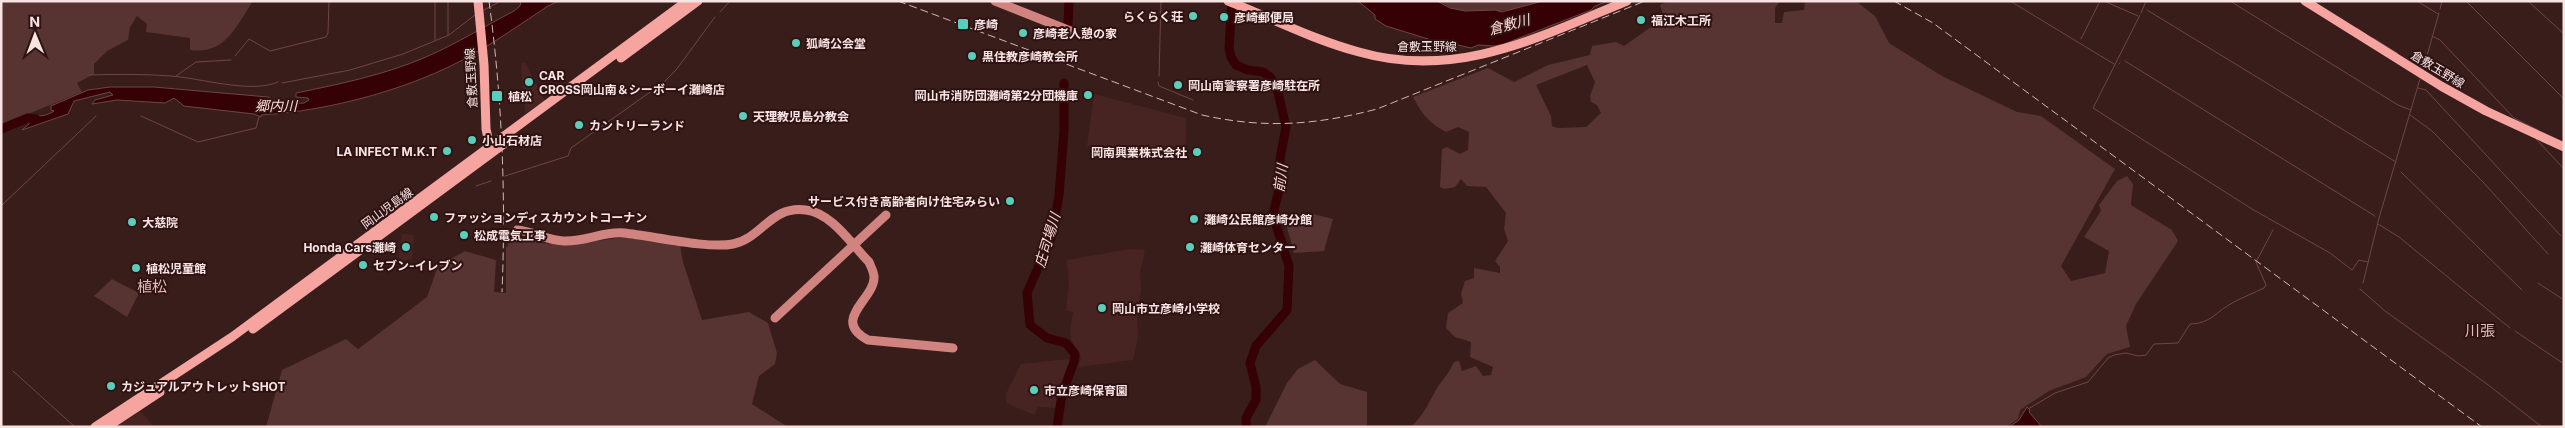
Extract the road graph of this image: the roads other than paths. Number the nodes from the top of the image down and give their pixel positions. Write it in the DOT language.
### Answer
graph roads {
  1 [pos="478,1"];
  2 [pos="687,1"];
  3 [pos="698,1"];
  4 [pos="995,1"];
  5 [pos="1627,1"];
  6 [pos="2305,1"];
  7 [pos="1231,2"];
  8 [pos="678,12"];
  9 [pos="1073,32"];
  10 [pos="2564,147"];
  11 [pos="491,150"];
  12 [pos="411,210"];
  13 [pos="886,216"];
  14 [pos="517,230"];
  15 [pos="853,246"];
  16 [pos="775,318"];
  17 [pos="953,348"];
  18 [pos="96,427"];
  19 [pos="107,427"];
  1 -- 11 [label="main road, 倉敷玉野線"];
  2 -- 8 [label="main road, 岡山児島線"];
  3 -- 8 [label="main road, 岡山児島線"];
  4 -- 9 [label="street"];
  5 -- 7 [label="main road, 倉敷玉野線"];
  6 -- 10 [label="main road, 倉敷玉野線"];
  8 -- 11 [label="main road, 岡山児島線"];
  11 -- 12 [label="main road, 岡山児島線"];
  12 -- 18 [label="main road, 岡山児島線"];
  12 -- 19 [label="main road, 岡山児島線"];
  13 -- 15 [label="street"];
  14 -- 15 [label="street"];
  15 -- 16 [label="street"];
  15 -- 17 [label="street"];
}
